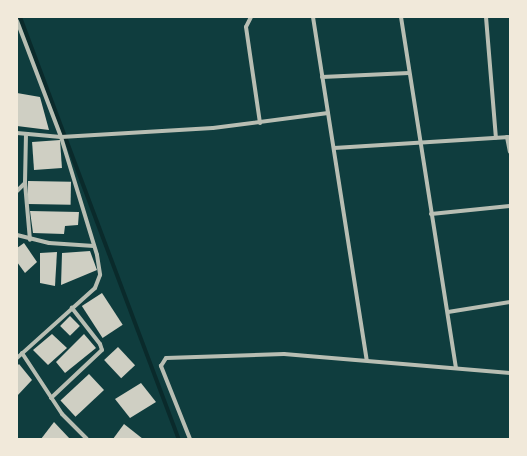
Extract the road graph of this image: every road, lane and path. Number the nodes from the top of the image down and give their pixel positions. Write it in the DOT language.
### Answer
graph roads {
  1 [pos="251,17"];
  2 [pos="313,17"];
  3 [pos="401,17"];
  4 [pos="486,17"];
  5 [pos="17,21"];
  6 [pos="409,73"];
  7 [pos="322,77"];
  8 [pos="328,113"];
  9 [pos="260,123"];
  10 [pos="17,133"];
  11 [pos="26,134"];
  12 [pos="61,137"];
  13 [pos="509,137"];
  14 [pos="496,138"];
  15 [pos="420,142"];
  16 [pos="334,148"];
  17 [pos="510,152"];
  18 [pos="25,183"];
  19 [pos="17,191"];
  20 [pos="510,206"];
  21 [pos="432,214"];
  22 [pos="17,235"];
  23 [pos="30,240"];
  24 [pos="94,246"];
  25 [pos="510,302"];
  26 [pos="72,308"];
  27 [pos="448,312"];
  28 [pos="22,353"];
  29 [pos="17,358"];
  30 [pos="367,360"];
  31 [pos="456,367"];
  32 [pos="510,372"];
  33 [pos="51,398"];
  34 [pos="87,439"];
  35 [pos="190,439"];
  1 -- 9 [label="street"];
  2 -- 7 [label="street"];
  3 -- 6 [label="street"];
  4 -- 14 [label="street"];
  5 -- 12 [label="street"];
  6 -- 7 [label="street"];
  6 -- 15 [label="street"];
  7 -- 8 [label="street"];
  8 -- 9 [label="street"];
  8 -- 16 [label="street"];
  9 -- 12 [label="street"];
  10 -- 11 [label="street"];
  11 -- 12 [label="street"];
  11 -- 18 [label="street"];
  12 -- 24 [label="street"];
  13 -- 14 [label="street"];
  13 -- 17 [label="street"];
  14 -- 15 [label="street"];
  15 -- 16 [label="street"];
  15 -- 21 [label="street"];
  16 -- 30 [label="street"];
  18 -- 19 [label="street"];
  18 -- 23 [label="street"];
  20 -- 21 [label="street"];
  21 -- 27 [label="street"];
  22 -- 23 [label="street"];
  23 -- 24 [label="street"];
  24 -- 26 [label="street"];
  25 -- 27 [label="street"];
  26 -- 28 [label="street"];
  26 -- 33 [label="street"];
  27 -- 31 [label="street"];
  28 -- 29 [label="street"];
  28 -- 33 [label="street"];
  30 -- 31 [label="street"];
  30 -- 35 [label="street"];
  31 -- 32 [label="street"];
  33 -- 34 [label="street"];
}
